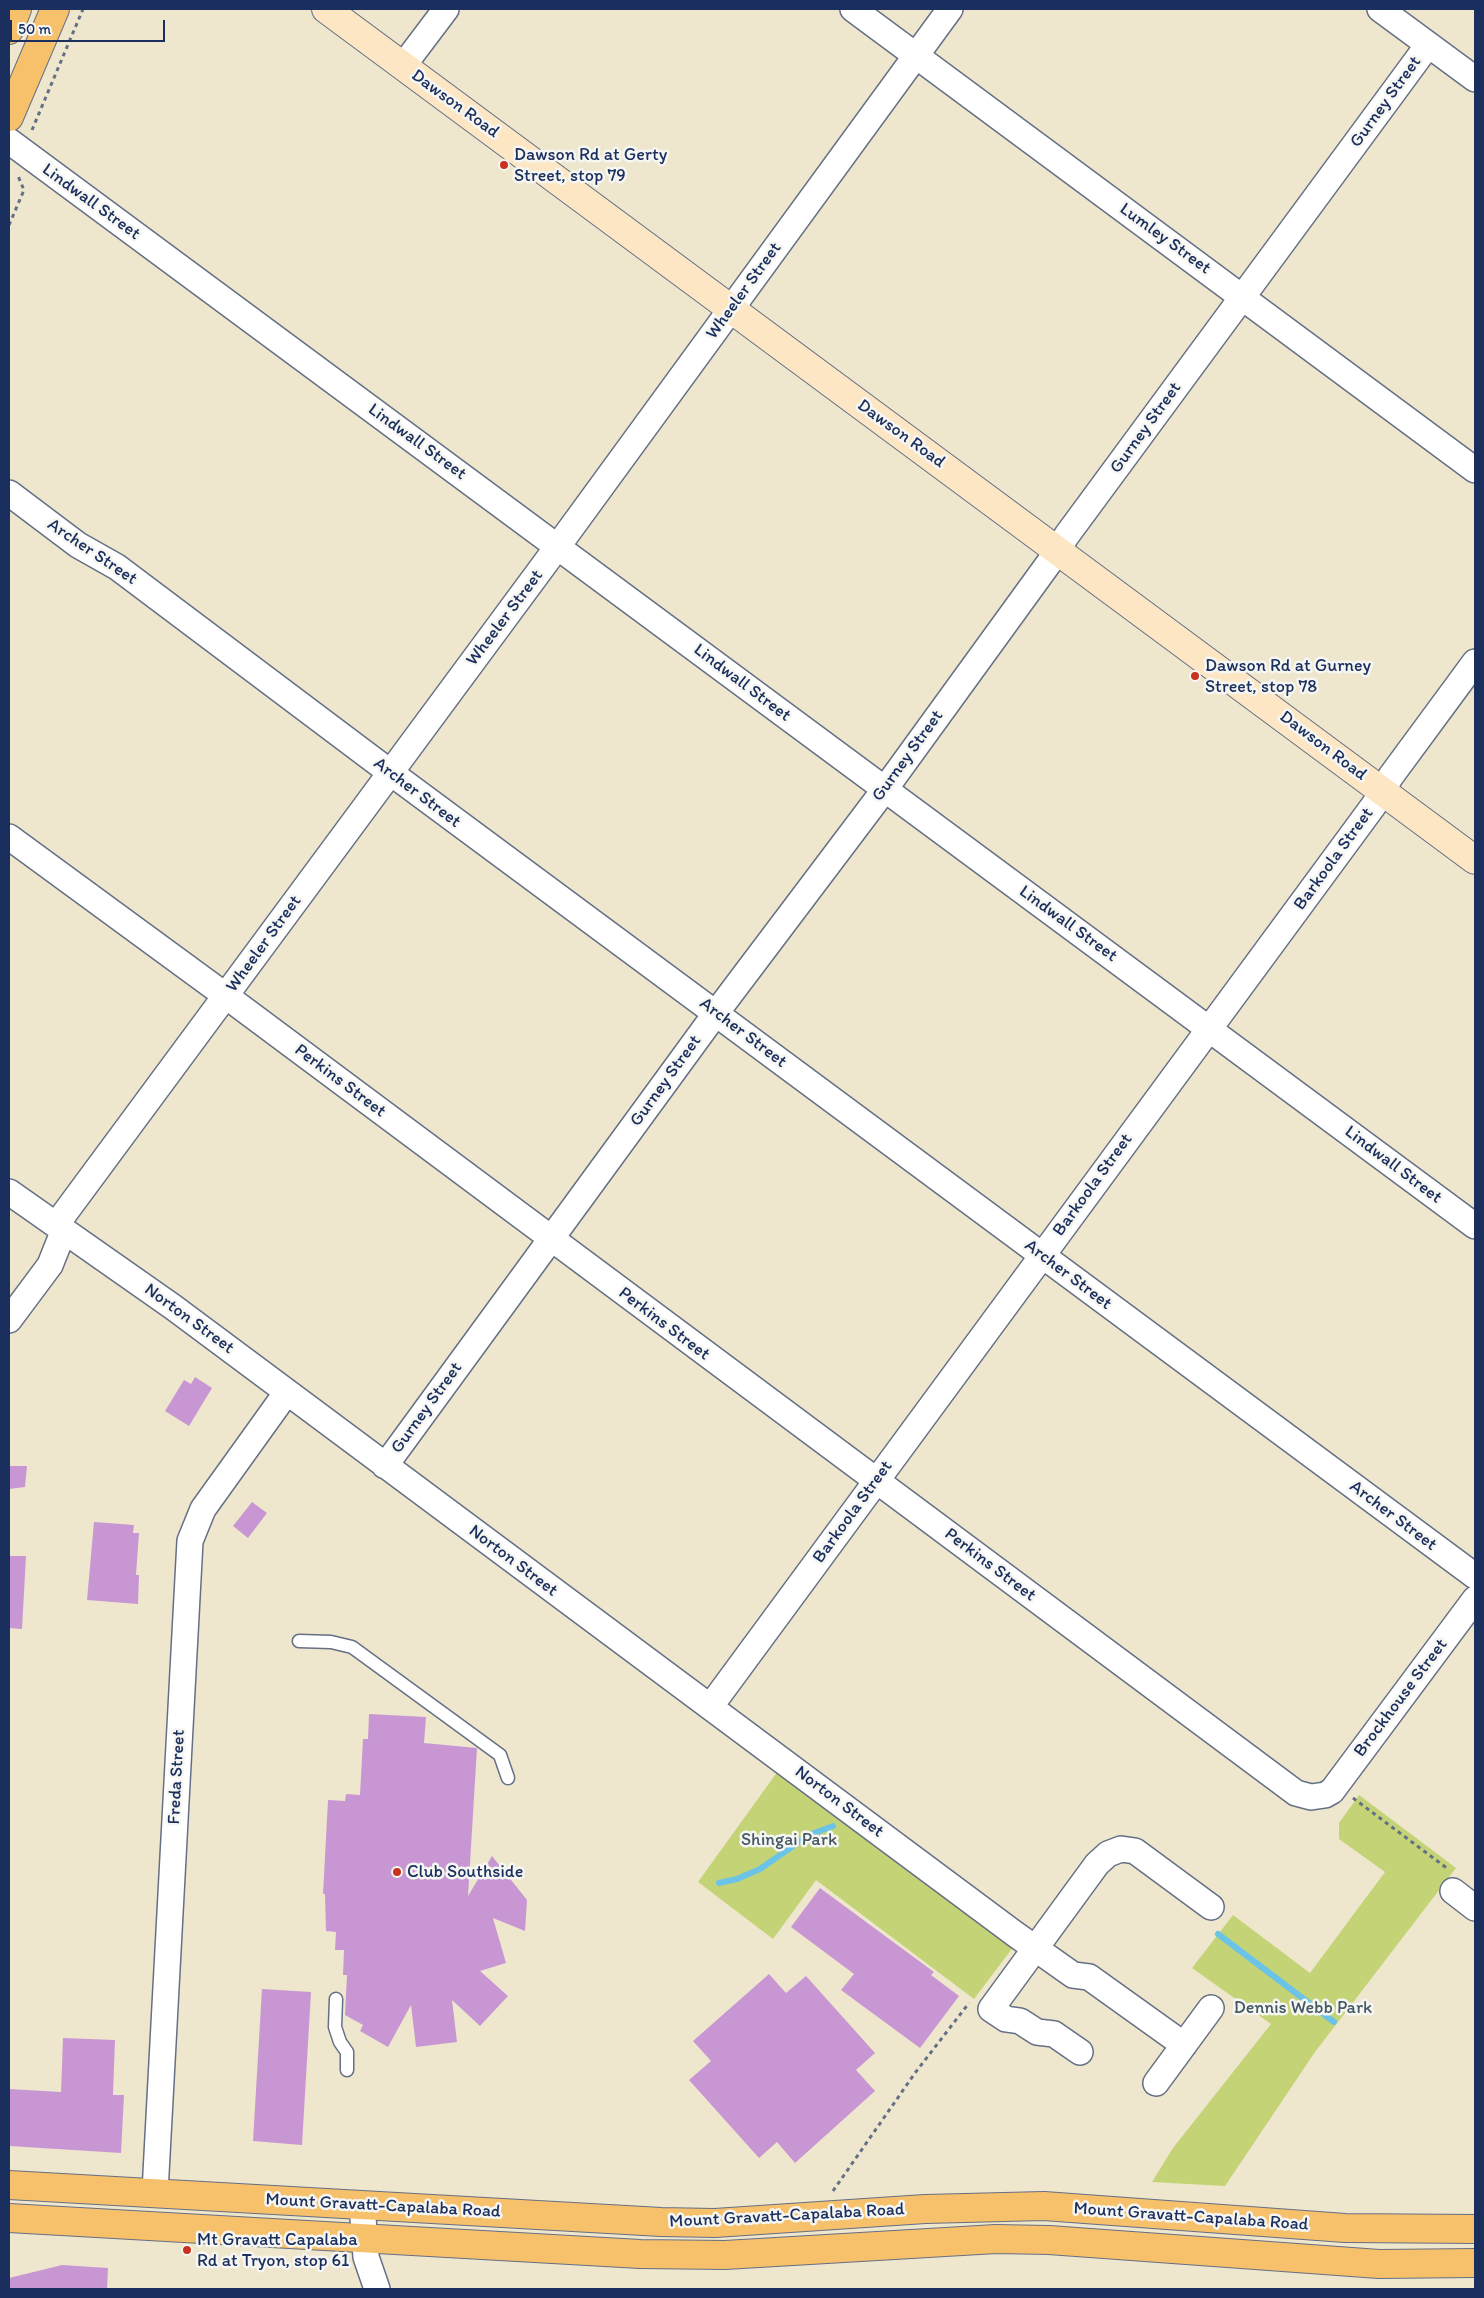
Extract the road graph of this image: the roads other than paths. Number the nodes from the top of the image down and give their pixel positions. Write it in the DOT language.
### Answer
graph roads {
  1 [pos="17,9"];
  2 [pos="55,9"];
  3 [pos="326,9"];
  4 [pos="446,9"];
  5 [pos="854,9"];
  6 [pos="950,9"];
  7 [pos="1380,9"];
  8 [pos="9,30"];
  9 [pos="1428,45"];
  10 [pos="916,55"];
  11 [pos="404,66"];
  12 [pos="1475,79"];
  13 [pos="9,117"];
  14 [pos="15,145"];
  15 [pos="1242,296"];
  16 [pos="731,309"];
  17 [pos="1475,470"];
  18 [pos="9,493"];
  19 [pos="558,546"];
  20 [pos="1058,549"];
  21 [pos="1475,662"];
  22 [pos="390,773"];
  23 [pos="885,789"];
  24 [pos="1381,790"];
  25 [pos="9,837"];
  26 [pos="1475,860"];
  27 [pos="226,996"];
  28 [pos="716,1013"];
  29 [pos="1209,1029"];
  30 [pos="9,1192"];
  31 [pos="1475,1226"];
  32 [pos="60,1228"];
  33 [pos="550,1239"];
  34 [pos="1042,1255"];
  35 [pos="9,1320"];
  36 [pos="287,1392"];
  37 [pos="386,1466"];
  38 [pos="876,1481"];
  39 [pos="1475,1576"];
  40 [pos="1475,1599"];
  41 [pos="299,1641"];
  42 [pos="710,1707"];
  43 [pos="508,1778"];
  44 [pos="1336,1794"];
  45 [pos="1452,1891"];
  46 [pos="1210,1906"];
  47 [pos="1475,1908"];
  48 [pos="1036,1948"];
  49 [pos="336,1999"];
  50 [pos="1210,2008"];
  51 [pos="1184,2045"];
  52 [pos="1080,2052"];
  53 [pos="347,2070"];
  54 [pos="1156,2083"];
  55 [pos="9,2185"];
  56 [pos="155,2192"];
  57 [pos="362,2205"];
  58 [pos="9,2218"];
  59 [pos="1475,2229"];
  60 [pos="364,2239"];
  61 [pos="1475,2263"];
  62 [pos="377,2289"];
  1 -- 8 [label="main road"];
  2 -- 13 [label="main road"];
  3 -- 11 [label="main road, Dawson Road"];
  4 -- 11 [label="street"];
  5 -- 10 [label="street, Lumley Street"];
  6 -- 10 [label="street, Wheeler Street"];
  7 -- 9 [label="street"];
  9 -- 12 [label="street"];
  9 -- 15 [label="street, Gurney Street"];
  10 -- 15 [label="street, Lumley Street"];
  10 -- 16 [label="street, Wheeler Street"];
  11 -- 16 [label="main road, Dawson Road"];
  14 -- 19 [label="street, Lindwall Street"];
  15 -- 17 [label="street, Lumley Street"];
  15 -- 20 [label="street, Gurney Street"];
  16 -- 19 [label="street, Wheeler Street"];
  16 -- 20 [label="main road, Dawson Road"];
  18 -- 22 [label="street, Archer Street"];
  19 -- 22 [label="street, Wheeler Street"];
  19 -- 23 [label="street, Lindwall Street"];
  20 -- 23 [label="street, Gurney Street"];
  20 -- 24 [label="main road, Dawson Road"];
  21 -- 24 [label="street, Barkoola Street"];
  22 -- 27 [label="street, Wheeler Street"];
  22 -- 28 [label="street, Archer Street"];
  23 -- 28 [label="street, Gurney Street"];
  23 -- 29 [label="street, Lindwall Street"];
  24 -- 26 [label="main road, Dawson Road"];
  24 -- 29 [label="street, Barkoola Street"];
  25 -- 27 [label="street, Perkins Street"];
  27 -- 32 [label="street, Wheeler Street"];
  27 -- 33 [label="street, Perkins Street"];
  28 -- 33 [label="street, Gurney Street"];
  28 -- 34 [label="street, Archer Street"];
  29 -- 31 [label="street, Lindwall Street"];
  29 -- 34 [label="street, Barkoola Street"];
  30 -- 32 [label="street, Norton Street"];
  32 -- 35 [label="street, Wheeler Street"];
  32 -- 36 [label="street, Norton Street"];
  33 -- 37 [label="street, Gurney Street"];
  33 -- 38 [label="street, Perkins Street"];
  34 -- 38 [label="street, Barkoola Street"];
  34 -- 39 [label="street, Archer Street"];
  36 -- 37 [label="street, Norton Street"];
  36 -- 56 [label="street, Freda Street"];
  37 -- 42 [label="street, Norton Street"];
  38 -- 42 [label="street, Barkoola Street"];
  38 -- 44 [label="street, Perkins Street"];
  40 -- 44 [label="street, Brockhouse Street"];
  41 -- 43 [label="lane"];
  42 -- 48 [label="street, Norton Street"];
  45 -- 47 [label="street"];
  46 -- 48 [label="street"];
  48 -- 51 [label="street, Norton Street"];
  48 -- 52 [label="street"];
  49 -- 53 [label="lane"];
  50 -- 51 [label="street"];
  51 -- 54 [label="street"];
  55 -- 56 [label="main road, Mount Gravatt-Capalaba Road"];
  56 -- 57 [label="main road, Mount Gravatt-Capalaba Road"];
  57 -- 59 [label="main road, Mount Gravatt-Capalaba Road"];
  57 -- 60 [label="street"];
  58 -- 60 [label="main road, Mount Gravatt-Capalaba Road"];
  60 -- 61 [label="main road, Mount Gravatt-Capalaba Road"];
  60 -- 62 [label="street"];
}
